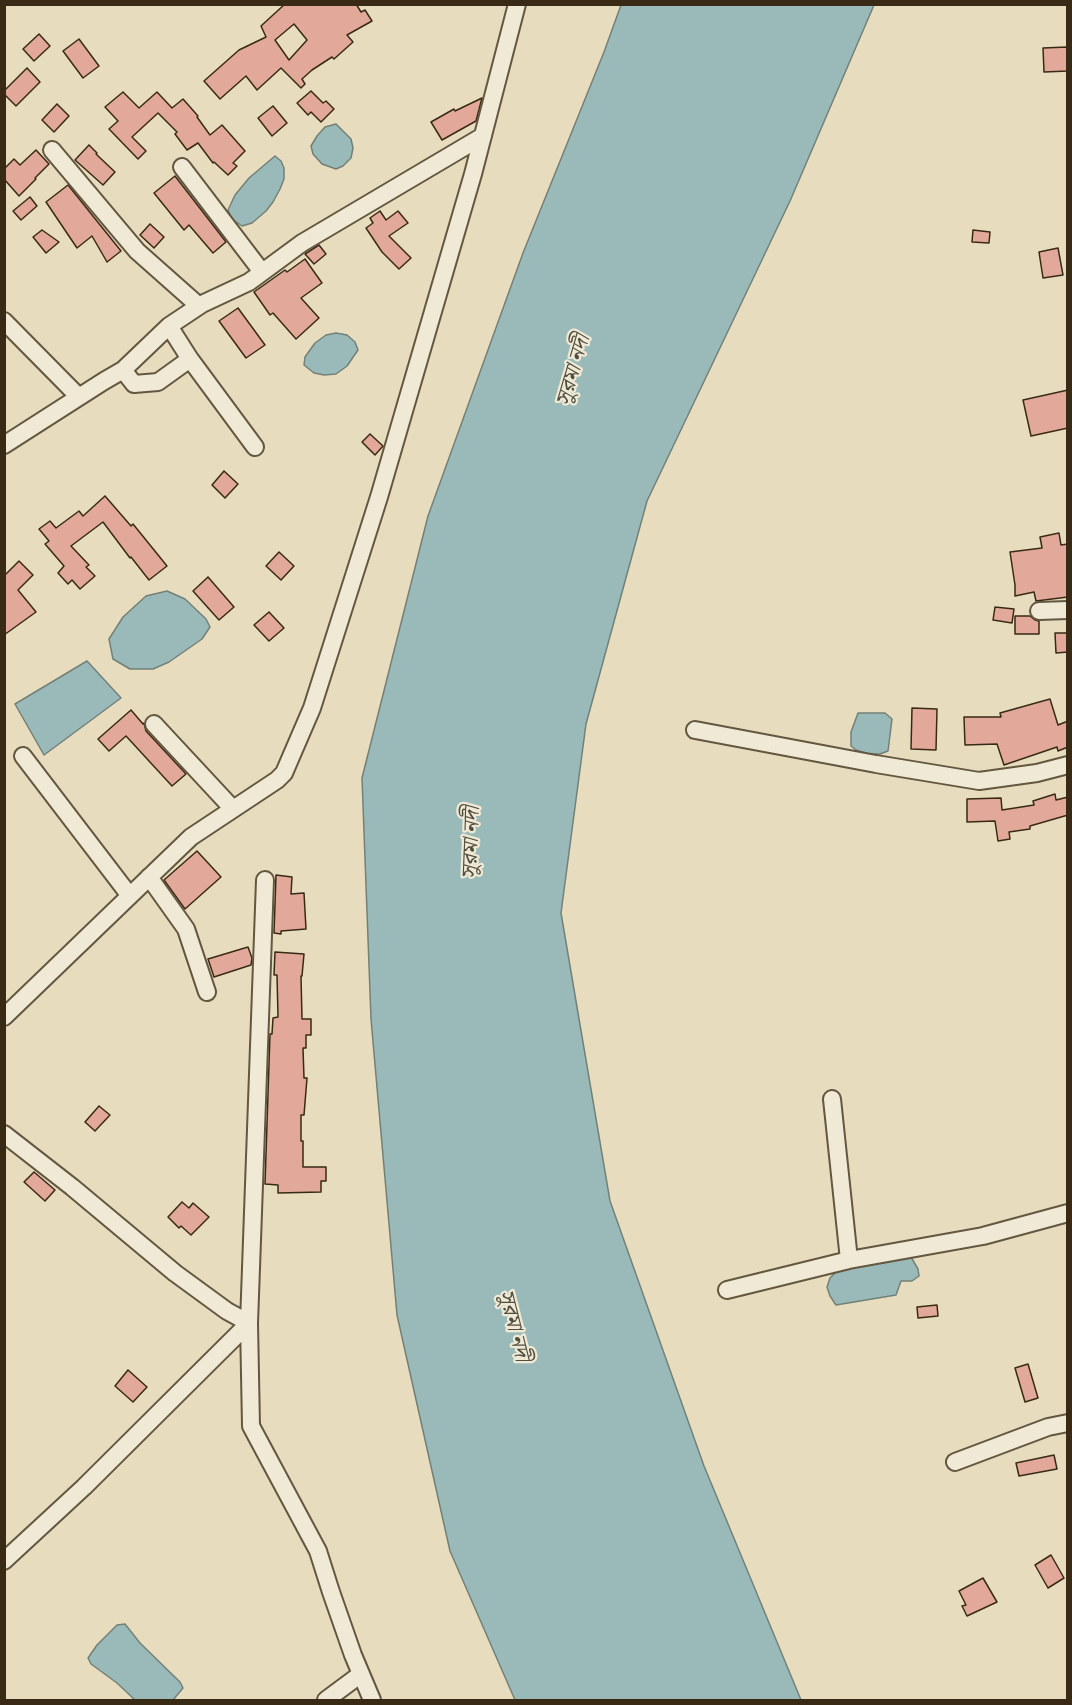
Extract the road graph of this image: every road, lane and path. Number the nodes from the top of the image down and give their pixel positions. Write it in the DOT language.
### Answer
graph roads {
  1 [pos="517,4"];
  2 [pos="483,136"];
  3 [pos="52,150"];
  4 [pos="182,167"];
  5 [pos="262,272"];
  6 [pos="199,306"];
  7 [pos="4,321"];
  8 [pos="169,326"];
  9 [pos="190,359"];
  10 [pos="123,370"];
  11 [pos="79,397"];
  12 [pos="4,445"];
  13 [pos="255,447"];
  14 [pos="1068,610"];
  15 [pos="1039,611"];
  16 [pos="154,724"];
  17 [pos="695,730"];
  18 [pos="23,756"];
  19 [pos="1068,765"];
  20 [pos="233,809"];
  21 [pos="149,877"];
  22 [pos="265,880"];
  23 [pos="130,896"];
  24 [pos="207,992"];
  25 [pos="4,1017"];
  26 [pos="832,1099"];
  27 [pos="4,1134"];
  28 [pos="1068,1213"];
  29 [pos="849,1260"];
  30 [pos="727,1290"];
  31 [pos="249,1323"];
  32 [pos="1068,1423"];
  33 [pos="955,1462"];
  34 [pos="4,1561"];
  35 [pos="361,1674"];
  36 [pos="326,1701"];
  37 [pos="372,1701"];
  1 -- 2 [label="street"];
  2 -- 5 [label="street"];
  2 -- 20 [label="street"];
  3 -- 6 [label="street"];
  4 -- 5 [label="street"];
  5 -- 6 [label="street"];
  6 -- 8 [label="street"];
  7 -- 11 [label="street"];
  8 -- 9 [label="street"];
  8 -- 10 [label="street"];
  9 -- 10 [label="street"];
  9 -- 13 [label="street"];
  10 -- 11 [label="street"];
  11 -- 12 [label="street"];
  14 -- 15 [label="street"];
  16 -- 20 [label="street"];
  17 -- 19 [label="street"];
  18 -- 23 [label="street"];
  20 -- 21 [label="street"];
  21 -- 23 [label="street"];
  21 -- 24 [label="street"];
  22 -- 31 [label="street"];
  23 -- 25 [label="street"];
  26 -- 29 [label="street"];
  27 -- 31 [label="street"];
  28 -- 29 [label="street"];
  29 -- 30 [label="street"];
  31 -- 34 [label="street"];
  31 -- 35 [label="street"];
  32 -- 33 [label="street"];
  35 -- 36 [label="street"];
  35 -- 37 [label="street"];
}
